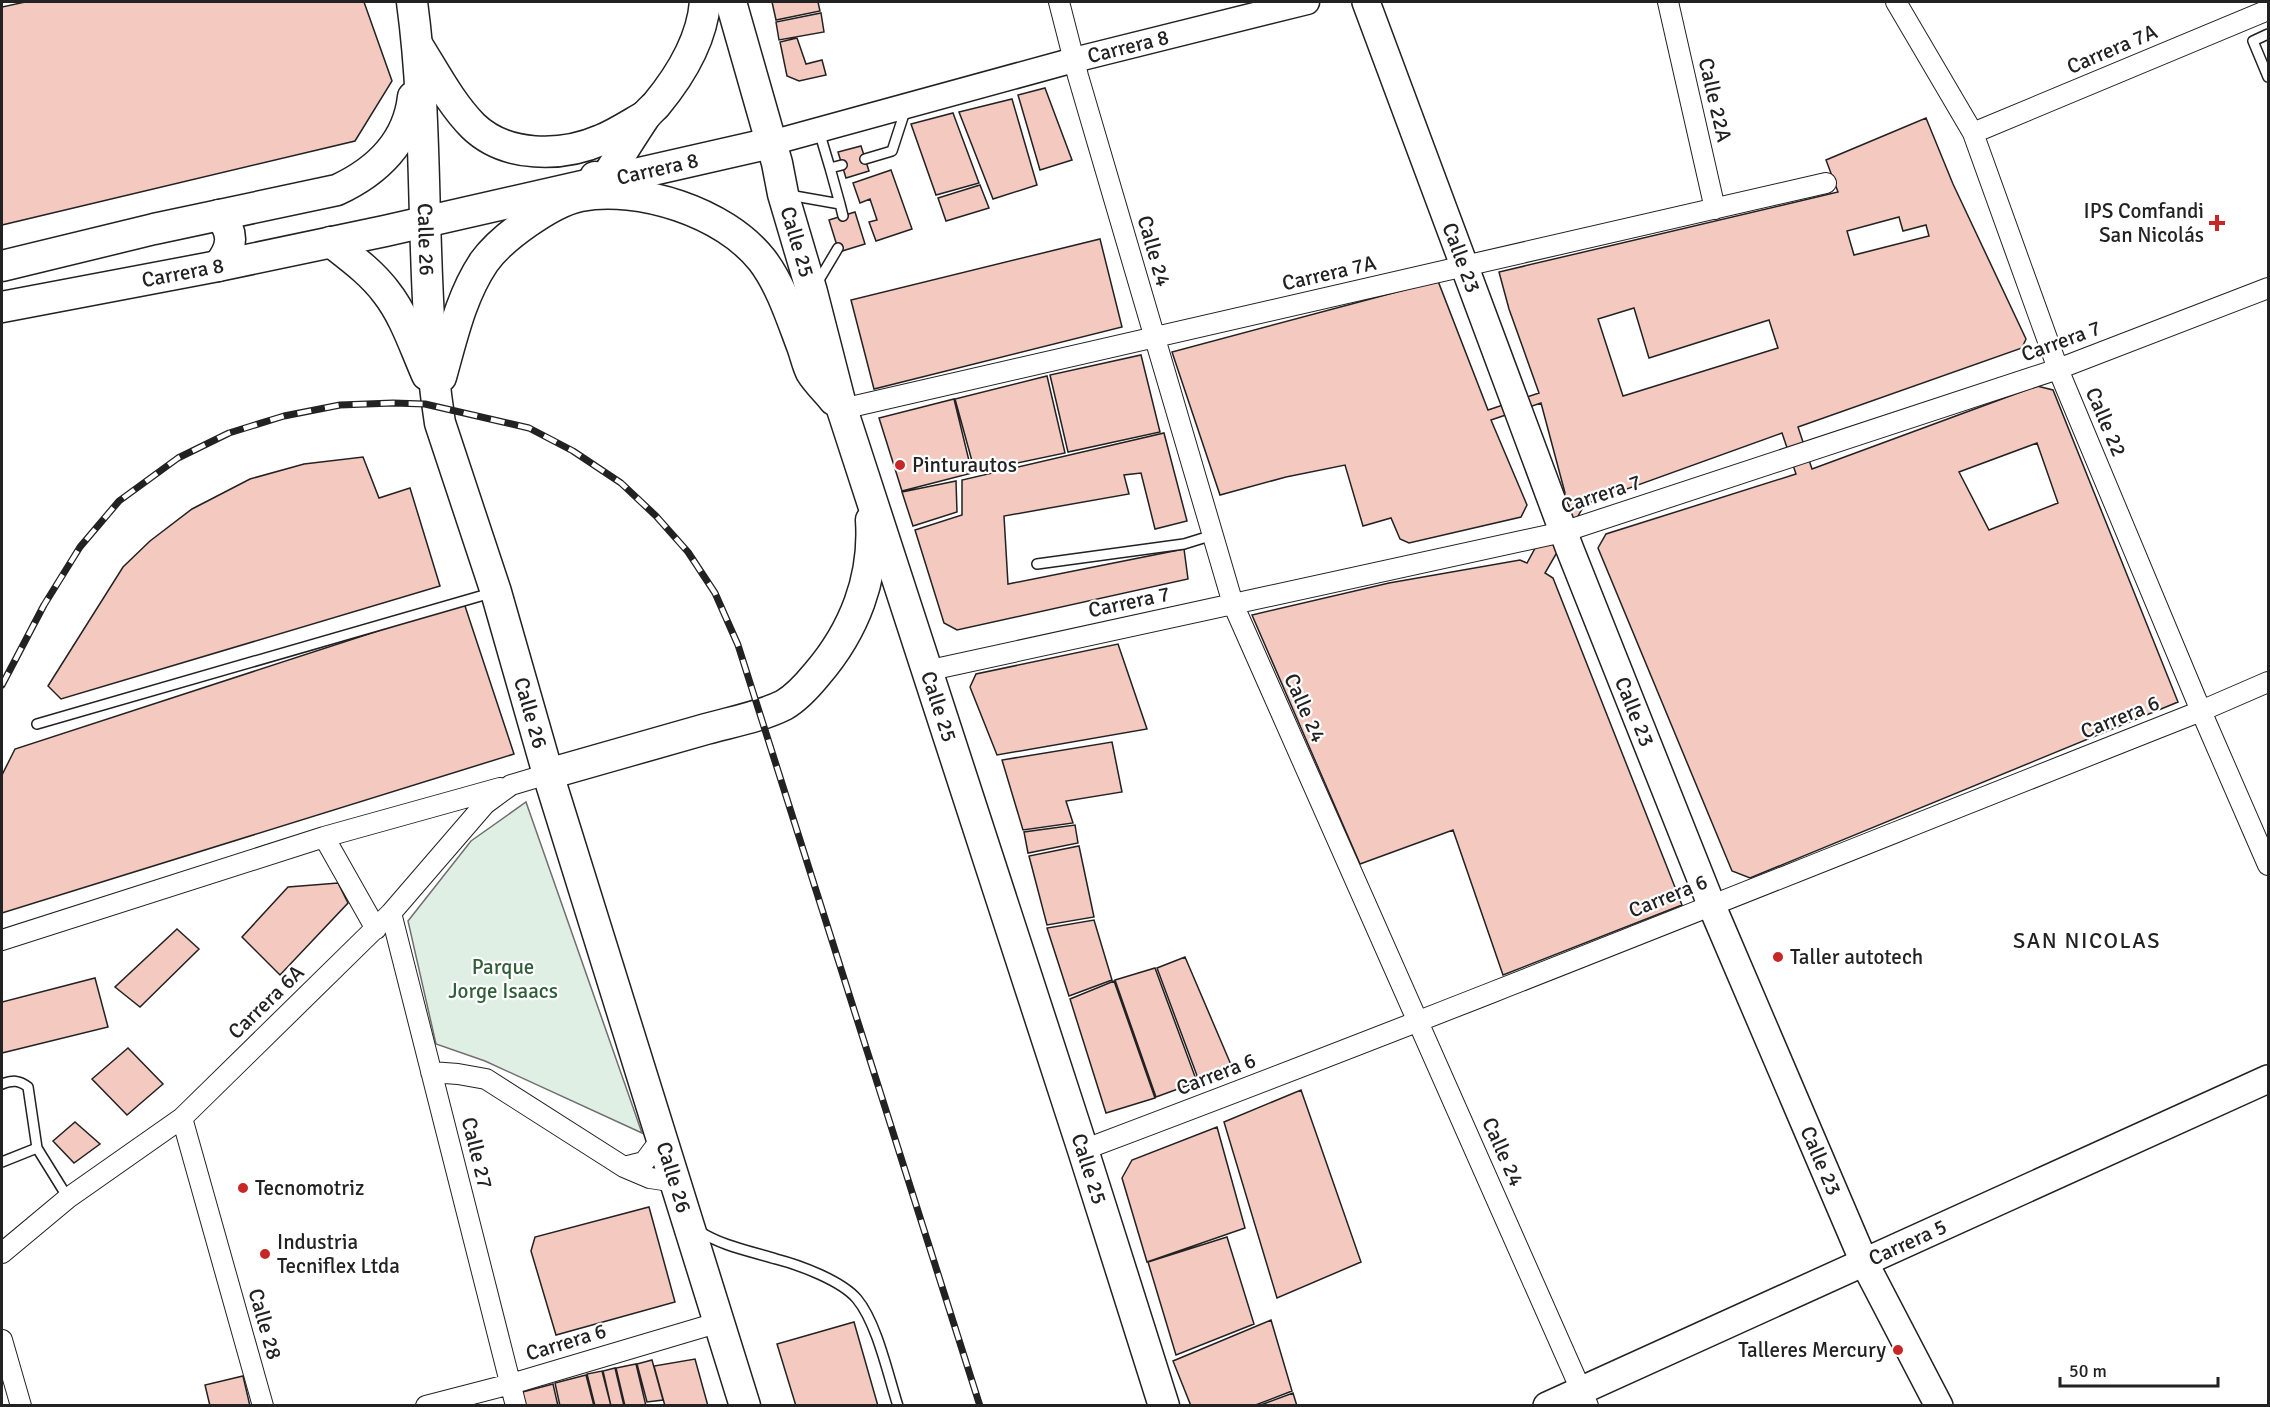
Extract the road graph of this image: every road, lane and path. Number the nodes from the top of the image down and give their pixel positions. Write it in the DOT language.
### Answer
graph roads {
  1 [pos="412,2"];
  2 [pos="705,2"];
  3 [pos="731,2"];
  4 [pos="1059,2"];
  5 [pos="1307,2"];
  6 [pos="1366,2"];
  7 [pos="1668,2"];
  8 [pos="1896,2"];
  9 [pos="2268,10"];
  10 [pos="2268,34"];
  11 [pos="418,46"];
  12 [pos="1074,60"];
  13 [pos="2268,77"];
  14 [pos="907,106"];
  15 [pos="645,116"];
  16 [pos="819,131"];
  17 [pos="1973,133"];
  18 [pos="771,143"];
  19 [pos="541,151"];
  20 [pos="865,159"];
  21 [pos="842,165"];
  22 [pos="830,168"];
  23 [pos="604,181"];
  24 [pos="1826,183"];
  25 [pos="783,194"];
  26 [pos="281,202"];
  27 [pos="840,204"];
  28 [pos="1715,209"];
  29 [pos="219,215"];
  30 [pos="843,216"];
  31 [pos="424,221"];
  32 [pos="331,242"];
  33 [pos="838,248"];
  34 [pos="293,250"];
  35 [pos="2,266"];
  36 [pos="218,266"];
  37 [pos="1463,267"];
  38 [pos="2268,288"];
  39 [pos="812,292"];
  40 [pos="2,307"];
  41 [pos="1155,337"];
  42 [pos="2058,369"];
  43 [pos="436,394"];
  44 [pos="842,409"];
  45 [pos="868,486"];
  46 [pos="1563,532"];
  47 [pos="1213,536"];
  48 [pos="1037,564"];
  49 [pos="496,592"];
  50 [pos="1233,604"];
  51 [pos="926,671"];
  52 [pos="2268,682"];
  53 [pos="2201,711"];
  54 [pos="37,724"];
  55 [pos="548,774"];
  56 [pos="511,785"];
  57 [pos="324,837"];
  58 [pos="2268,865"];
  59 [pos="1711,904"];
  60 [pos="391,913"];
  61 [pos="376,929"];
  62 [pos="2,940"];
  63 [pos="1419,1022"];
  64 [pos="431,1072"];
  65 [pos="2268,1079"];
  66 [pos="2,1084"];
  67 [pos="182,1118"];
  68 [pos="662,1138"];
  69 [pos="37,1148"];
  70 [pos="1083,1150"];
  71 [pos="2,1162"];
  72 [pos="624,1167"];
  73 [pos="676,1182"];
  74 [pos="68,1198"];
  75 [pos="690,1225"];
  76 [pos="2,1253"];
  77 [pos="1864,1262"];
  78 [pos="720,1322"];
  79 [pos="2,1340"];
  80 [pos="511,1384"];
  81 [pos="1585,1398"];
  82 [pos="21,1406"];
  83 [pos="263,1406"];
  84 [pos="426,1406"];
  85 [pos="516,1406"];
  86 [pos="745,1406"];
  87 [pos="898,1406"];
  88 [pos="1164,1406"];
  89 [pos="1547,1406"];
  90 [pos="1939,1406"];
  1 -- 11 [label="main road, Calle 26"];
  2 -- 15 [label="main road"];
  3 -- 18 [label="main road, Calle 25"];
  4 -- 12 [label="street, Calle 24"];
  5 -- 12 [label="street, Carrera 8"];
  6 -- 37 [label="main road, Calle 23"];
  7 -- 28 [label="street, Calle 22A"];
  8 -- 17 [label="street, Calle 22"];
  9 -- 17 [label="street, Carrera 7A"];
  10 -- 13 [label="lane"];
  11 -- 19 [label="main road"];
  11 -- 26 [label="main road"];
  11 -- 31 [label="main road, Calle 26"];
  12 -- 14 [label="street, Carrera 8"];
  12 -- 41 [label="street, Calle 24"];
  14 -- 16 [label="street, Carrera 8"];
  14 -- 20 [label="lane"];
  15 -- 19 [label="main road"];
  15 -- 23 [label="main road"];
  16 -- 18 [label="street, Carrera 8"];
  16 -- 22 [label="lane"];
  17 -- 42 [label="street, Calle 22"];
  18 -- 23 [label="main road, Carrera 8"];
  18 -- 25 [label="main road, Calle 25"];
  19 -- 23 [label="main road"];
  21 -- 22 [label="lane"];
  22 -- 27 [label="lane"];
  23 -- 31 [label="main road, Carrera 8"];
  24 -- 28 [label="street, Carrera 7A"];
  25 -- 27 [label="lane"];
  25 -- 39 [label="main road, Calle 25"];
  26 -- 29 [label="main road"];
  26 -- 34 [label="main road"];
  27 -- 30 [label="lane"];
  28 -- 37 [label="street, Carrera 7A"];
  29 -- 35 [label="main road"];
  29 -- 36 [label="main road"];
  31 -- 32 [label="main road, Carrera 8"];
  31 -- 43 [label="main road, Calle 26"];
  32 -- 34 [label="main road, Carrera 8"];
  32 -- 43 [label="main road"];
  33 -- 39 [label="lane"];
  34 -- 36 [label="main road, Carrera 8"];
  36 -- 40 [label="main road, Carrera 8"];
  37 -- 41 [label="street, Carrera 7A"];
  37 -- 46 [label="main road, Calle 23"];
  38 -- 42 [label="street, Carrera 7"];
  39 -- 44 [label="main road, Calle 25"];
  41 -- 44 [label="street, Carrera 7A"];
  41 -- 47 [label="street, Calle 24"];
  42 -- 46 [label="street, Carrera 7"];
  42 -- 53 [label="street, Calle 22"];
  43 -- 44 [label="main road"];
  43 -- 49 [label="main road, Calle 26"];
  44 -- 45 [label="main road, Calle 25"];
  45 -- 51 [label="main road, Calle 25"];
  45 -- 55 [label="main road"];
  46 -- 50 [label="street, Carrera 7"];
  46 -- 59 [label="main road, Calle 23"];
  47 -- 48 [label="lane"];
  47 -- 50 [label="street, Calle 24"];
  49 -- 54 [label="lane"];
  49 -- 55 [label="main road, Calle 26"];
  50 -- 51 [label="street, Carrera 7"];
  50 -- 63 [label="street, Calle 24"];
  51 -- 70 [label="main road, Calle 25"];
  52 -- 53 [label="street, Carrera 6"];
  53 -- 58 [label="street, Calle 22"];
  53 -- 59 [label="street, Carrera 6"];
  55 -- 56 [label="street, Carrera 6A"];
  55 -- 68 [label="main road, Calle 26"];
  56 -- 57 [label="street"];
  56 -- 60 [label="street, Carrera 6A"];
  57 -- 61 [label="street"];
  57 -- 62 [label="street"];
  59 -- 63 [label="street, Carrera 6"];
  59 -- 77 [label="main road, Calle 23"];
  60 -- 61 [label="street, Carrera 6A"];
  60 -- 64 [label="street, Calle 27"];
  61 -- 67 [label="street, Carrera 6A"];
  63 -- 70 [label="street, Carrera 6"];
  63 -- 81 [label="street, Calle 24"];
  64 -- 72 [label="street"];
  64 -- 80 [label="street, Calle 27"];
  65 -- 77 [label="main road, Carrera 5"];
  66 -- 69 [label="lane"];
  67 -- 74 [label="street, Carrera 6A"];
  67 -- 83 [label="street, Calle 28"];
  68 -- 72 [label="street"];
  68 -- 73 [label="main road, Calle 26"];
  69 -- 71 [label="lane"];
  69 -- 74 [label="lane"];
  70 -- 88 [label="main road, Calle 25"];
  72 -- 73 [label="street"];
  73 -- 75 [label="main road, Calle 26"];
  74 -- 76 [label="street, Carrera 6A"];
  75 -- 78 [label="main road, Calle 26"];
  75 -- 87 [label="lane"];
  77 -- 81 [label="main road, Carrera 5"];
  77 -- 90 [label="main road, Calle 23"];
  78 -- 80 [label="street, Carrera 6"];
  78 -- 86 [label="main road, Calle 26"];
  79 -- 82 [label="street"];
  80 -- 84 [label="street, Carrera 6"];
  80 -- 85 [label="street, Calle 27"];
  81 -- 89 [label="main road, Carrera 5"];
}
